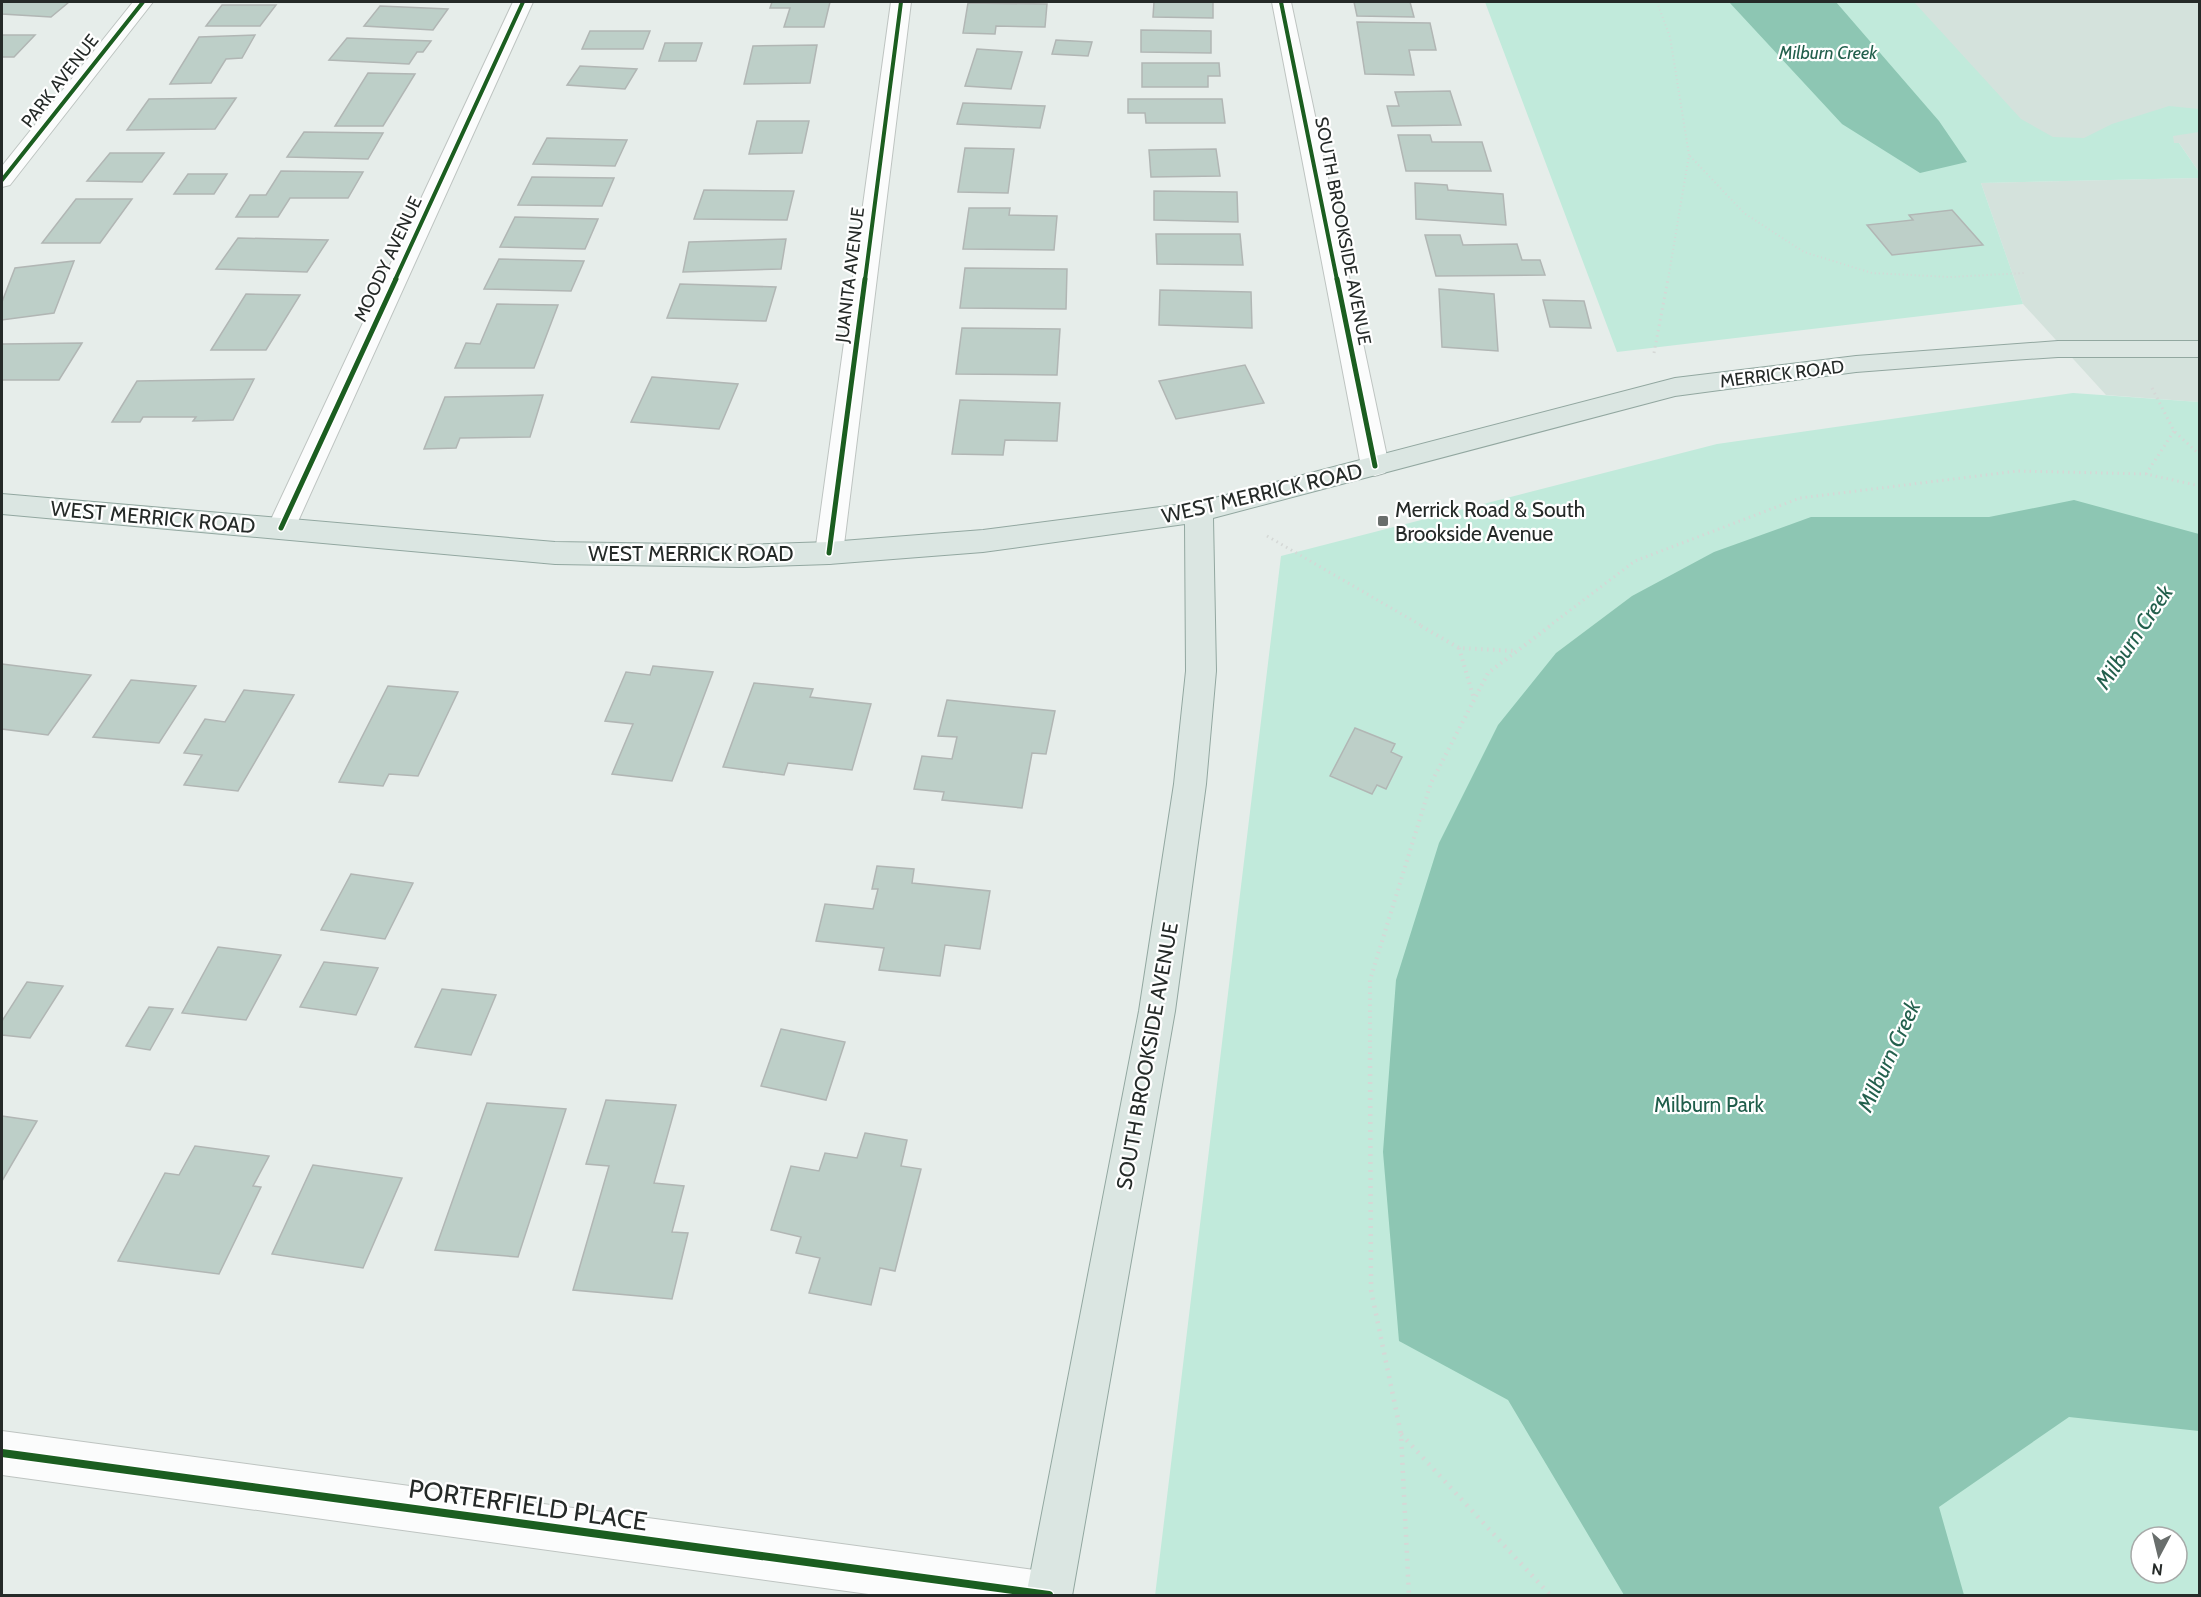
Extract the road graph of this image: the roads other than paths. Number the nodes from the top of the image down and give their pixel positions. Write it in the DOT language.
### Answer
graph roads {
  1 [pos="143,2"];
  2 [pos="523,2"];
  3 [pos="901,2"];
  4 [pos="1281,2"];
  5 [pos="2,180"];
  6 [pos="2199,349"];
  7 [pos="1375,466"];
  8 [pos="2,504"];
  9 [pos="1208,509"];
  10 [pos="280,528"];
  11 [pos="829,553"];
  12 [pos="2,1454"];
  13 [pos="1049,1595"];
  1 -- 5 [label="street, PARK AVENUE"];
  2 -- 10 [label="street, MOODY AVENUE"];
  3 -- 11 [label="street, JUANITA AVENUE"];
  4 -- 7 [label="street, SOUTH BROOKSIDE AVENUE"];
  6 -- 7 [label="main road, MERRICK ROAD"];
  7 -- 9 [label="main road, WEST MERRICK ROAD"];
  8 -- 10 [label="main road, WEST MERRICK ROAD"];
  9 -- 11 [label="main road, WEST MERRICK ROAD"];
  9 -- 13 [label="main road, SOUTH BROOKSIDE AVENUE"];
  10 -- 11 [label="main road, WEST MERRICK ROAD"];
  12 -- 13 [label="street, PORTERFIELD PLACE"];
}
